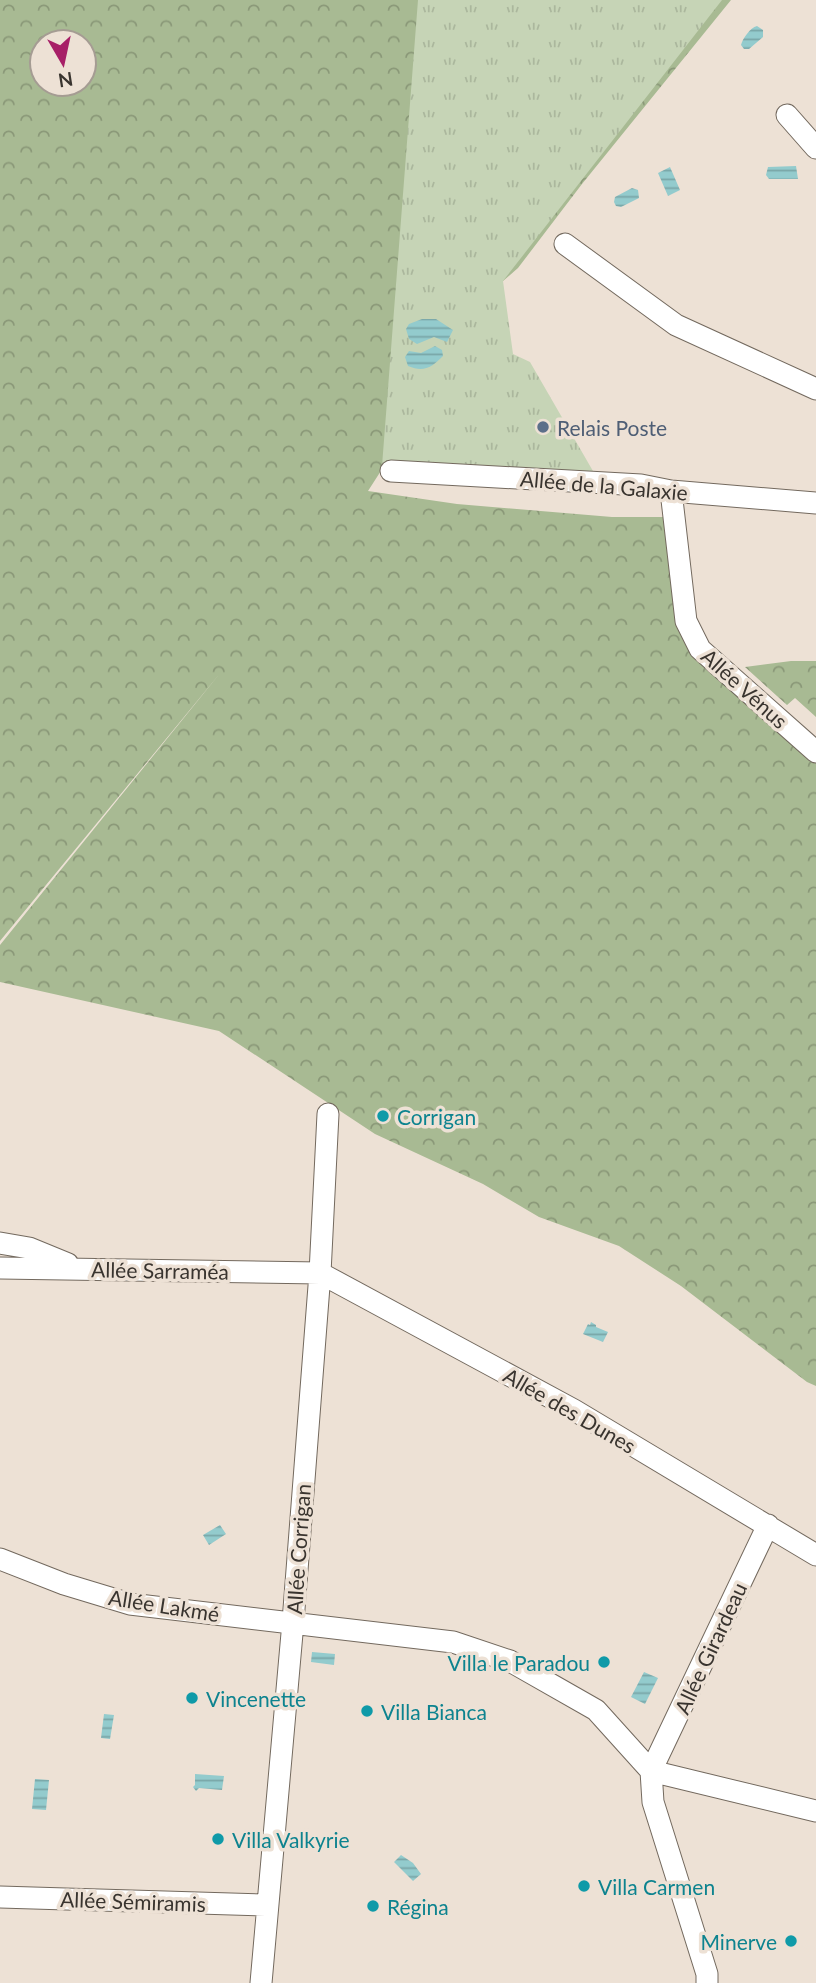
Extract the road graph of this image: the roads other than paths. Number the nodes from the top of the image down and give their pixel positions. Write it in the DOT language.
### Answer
graph roads {
  1 [pos="787,115"];
  2 [pos="816,148"];
  3 [pos="565,244"];
  4 [pos="816,389"];
  5 [pos="391,471"];
  6 [pos="671,491"];
  7 [pos="816,503"];
  8 [pos="816,752"];
  9 [pos="328,1114"];
  10 [pos="0,1243"];
  11 [pos="0,1268"];
  12 [pos="79,1268"];
  13 [pos="320,1273"];
  14 [pos="768,1525"];
  15 [pos="816,1555"];
  16 [pos="0,1559"];
  17 [pos="293,1622"];
  18 [pos="651,1771"];
  19 [pos="816,1811"];
  20 [pos="0,1897"];
  21 [pos="267,1905"];
  22 [pos="261,1983"];
  23 [pos="707,1983"];
  1 -- 2 [label="street"];
  3 -- 4 [label="street"];
  5 -- 6 [label="street, Allée de la Galaxie"];
  6 -- 7 [label="street, Allée de la Galaxie"];
  6 -- 8 [label="street, Allée Vénus"];
  9 -- 13 [label="street, Allée Corrigan"];
  10 -- 12 [label="street"];
  11 -- 12 [label="street, Allée Sarraméa"];
  12 -- 13 [label="street, Allée Sarraméa"];
  13 -- 14 [label="street, Allée des Dunes"];
  13 -- 17 [label="street, Allée Corrigan"];
  14 -- 15 [label="street, Allée des Dunes"];
  14 -- 18 [label="street, Allée Girardeau"];
  16 -- 17 [label="street, Allée Lakmé"];
  17 -- 18 [label="street, Allée Lakmé"];
  17 -- 21 [label="street, Allée Corrigan"];
  18 -- 19 [label="street"];
  18 -- 23 [label="street"];
  20 -- 21 [label="street, Allée Sémiramis"];
  21 -- 22 [label="street, Allée Corrigan"];
}
